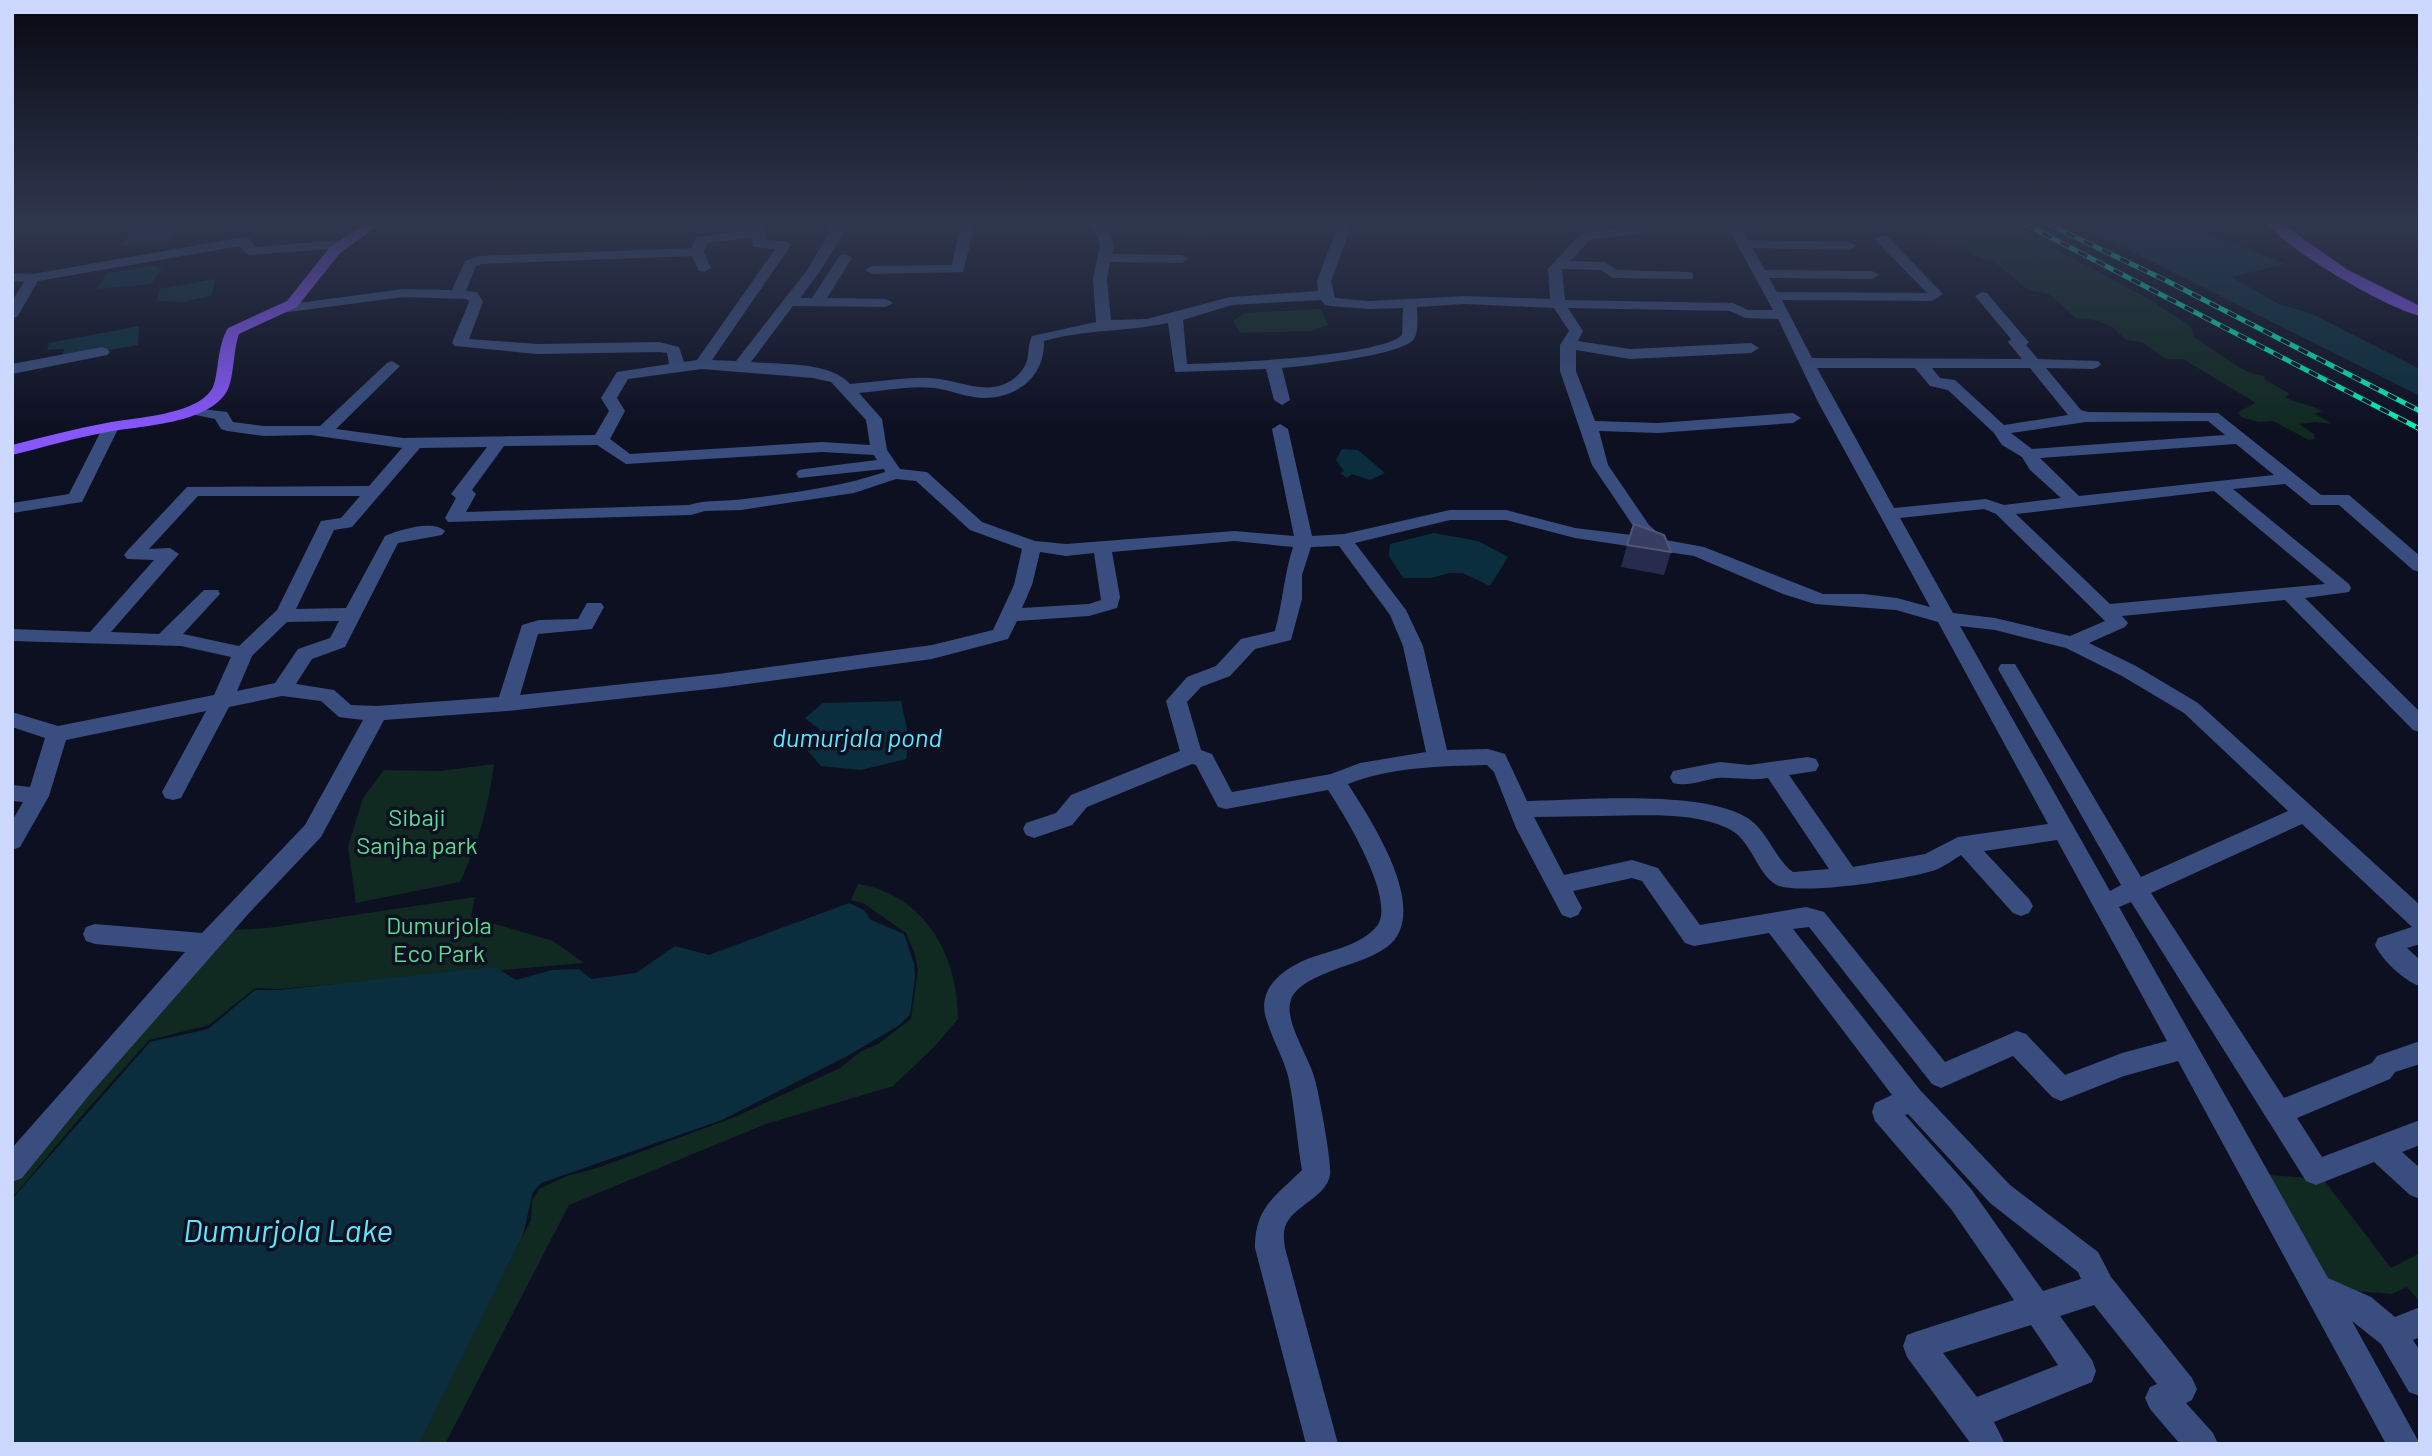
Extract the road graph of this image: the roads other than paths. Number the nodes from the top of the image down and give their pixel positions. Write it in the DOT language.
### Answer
graph roads {
  1 [pos="25,292"];
  2 [pos="302,292"];
  3 [pos="752,292"];
  4 [pos="797,292"];
  5 [pos="823,292"];
  6 [pos="1101,292"];
  7 [pos="1326,292"];
  8 [pos="1557,292"];
  9 [pos="1690,292"];
  10 [pos="1768,292"];
  11 [pos="1934,292"];
  12 [pos="2377,292"];
  13 [pos="458,293"];
  14 [pos="1326,295"];
  15 [pos="1770,296"];
  16 [pos="1982,296"];
  17 [pos="789,302"];
  18 [pos="817,302"];
  19 [pos="886,303"];
  20 [pos="1410,304"];
  21 [pos="1558,304"];
  22 [pos="1698,307"];
  23 [pos="281,309"];
  24 [pos="2420,312"];
  25 [pos="12,314"];
  26 [pos="1783,315"];
  27 [pos="1175,317"];
  28 [pos="1104,325"];
  29 [pos="1569,344"];
  30 [pos="1751,348"];
  31 [pos="102,352"];
  32 [pos="1806,363"];
  33 [pos="702,365"];
  34 [pos="1273,365"];
  35 [pos="1921,365"];
  36 [pos="2034,365"];
  37 [pos="2093,365"];
  38 [pos="392,366"];
  39 [pos="740,366"];
  40 [pos="677,367"];
  41 [pos="12,369"];
  42 [pos="847,389"];
  43 [pos="1282,400"];
  44 [pos="192,410"];
  45 [pos="2086,417"];
  46 [pos="1793,418"];
  47 [pos="1588,426"];
  48 [pos="111,427"];
  49 [pos="1280,429"];
  50 [pos="2000,430"];
  51 [pos="323,432"];
  52 [pos="2241,439"];
  53 [pos="601,440"];
  54 [pos="415,443"];
  55 [pos="498,443"];
  56 [pos="12,450"];
  57 [pos="2029,454"];
  58 [pos="887,463"];
  59 [pos="805,474"];
  60 [pos="2289,479"];
  61 [pos="2218,485"];
  62 [pos="371,491"];
  63 [pos="2076,502"];
  64 [pos="12,508"];
  65 [pos="2002,510"];
  66 [pos="1888,514"];
  67 [pos="454,518"];
  68 [pos="1344,541"];
  69 [pos="1304,542"];
  70 [pos="1101,545"];
  71 [pos="1660,545"];
  72 [pos="1032,546"];
  73 [pos="2420,566"];
  74 [pos="2289,593"];
  75 [pos="211,594"];
  76 [pos="594,607"];
  77 [pos="2105,611"];
  78 [pos="354,614"];
  79 [pos="1009,615"];
  80 [pos="281,616"];
  81 [pos="1945,618"];
  82 [pos="12,635"];
  83 [pos="96,637"];
  84 [pos="164,641"];
  85 [pos="2072,643"];
  86 [pos="243,653"];
  87 [pos="2008,669"];
  88 [pos="282,689"];
  89 [pos="222,701"];
  90 [pos="507,704"];
  91 [pos="377,713"];
  92 [pos="12,719"];
  93 [pos="2420,725"];
  94 [pos="57,734"];
  95 [pos="1192,755"];
  96 [pos="1438,758"];
  97 [pos="1808,765"];
  98 [pos="1774,771"];
  99 [pos="1681,777"];
  100 [pos="1334,781"];
  101 [pos="173,792"];
  102 [pos="12,793"];
  103 [pos="26,808"];
  104 [pos="1520,809"];
  105 [pos="2304,814"];
  106 [pos="1034,829"];
  107 [pos="2063,830"];
  108 [pos="12,841"];
  109 [pos="1965,845"];
  110 [pos="1847,877"];
  111 [pos="1558,884"];
  112 [pos="2136,888"];
  113 [pos="2103,904"];
  114 [pos="2021,906"];
  115 [pos="1570,908"];
  116 [pos="2418,919"];
  117 [pos="1774,922"];
  118 [pos="95,934"];
  119 [pos="208,944"];
  120 [pos="2420,976"];
  121 [pos="2184,1048"];
  122 [pos="2420,1052"];
  123 [pos="1911,1099"];
  124 [pos="2277,1113"];
  125 [pos="2420,1132"];
  126 [pos="2378,1148"];
  127 [pos="12,1169"];
  128 [pos="2420,1186"];
  129 [pos="2100,1288"];
  130 [pos="2318,1289"];
  131 [pos="2034,1307"];
  132 [pos="2406,1328"];
  133 [pos="2420,1381"];
  134 [pos="1971,1415"];
  135 [pos="1322,1444"];
  136 [pos="1989,1444"];
  137 [pos="2202,1444"];
  138 [pos="2404,1444"];
  1 -- 25 [label="street"];
  2 -- 23 [label="main road"];
  3 -- 33 [label="street"];
  4 -- 17 [label="street"];
  5 -- 18 [label="street"];
  6 -- 28 [label="street"];
  7 -- 14 [label="street"];
  8 -- 21 [label="street"];
  9 -- 22 [label="street"];
  10 -- 15 [label="street"];
  11 -- 15 [label="street"];
  12 -- 24 [label="main road"];
  13 -- 23 [label="street"];
  13 -- 40 [label="street"];
  14 -- 20 [label="street"];
  14 -- 27 [label="street"];
  15 -- 26 [label="street"];
  16 -- 36 [label="street"];
  17 -- 18 [label="street"];
  17 -- 39 [label="street"];
  18 -- 19 [label="street"];
  20 -- 21 [label="street"];
  20 -- 34 [label="street"];
  21 -- 22 [label="street"];
  21 -- 29 [label="street"];
  22 -- 26 [label="street"];
  23 -- 44 [label="main road"];
  26 -- 32 [label="street"];
  27 -- 28 [label="street"];
  27 -- 34 [label="street"];
  28 -- 42 [label="street"];
  29 -- 30 [label="street"];
  29 -- 47 [label="street"];
  31 -- 41 [label="street"];
  32 -- 35 [label="street"];
  32 -- 66 [label="street"];
  33 -- 39 [label="street"];
  33 -- 40 [label="street"];
  34 -- 43 [label="street"];
  35 -- 36 [label="street"];
  35 -- 50 [label="street"];
  36 -- 37 [label="street"];
  36 -- 45 [label="street"];
  38 -- 51 [label="street"];
  39 -- 42 [label="street"];
  40 -- 53 [label="street"];
  42 -- 58 [label="street"];
  44 -- 48 [label="main road"];
  44 -- 51 [label="street"];
  45 -- 50 [label="street"];
  45 -- 52 [label="street"];
  46 -- 47 [label="street"];
  47 -- 71 [label="street"];
  48 -- 56 [label="main road"];
  48 -- 64 [label="street"];
  49 -- 69 [label="street"];
  50 -- 57 [label="street"];
  51 -- 54 [label="street"];
  52 -- 57 [label="street"];
  52 -- 60 [label="street"];
  53 -- 55 [label="street"];
  53 -- 58 [label="street"];
  54 -- 55 [label="street"];
  54 -- 62 [label="street"];
  55 -- 67 [label="street"];
  57 -- 63 [label="street"];
  58 -- 59 [label="street"];
  58 -- 67 [label="street"];
  58 -- 72 [label="street"];
  60 -- 61 [label="street"];
  60 -- 73 [label="street"];
  61 -- 63 [label="street"];
  61 -- 74 [label="street"];
  62 -- 80 [label="street"];
  62 -- 83 [label="street"];
  63 -- 65 [label="street"];
  65 -- 66 [label="street"];
  65 -- 77 [label="street"];
  66 -- 81 [label="street"];
  67 -- 78 [label="street"];
  68 -- 69 [label="street"];
  68 -- 71 [label="street"];
  68 -- 96 [label="street"];
  69 -- 70 [label="street"];
  69 -- 95 [label="street"];
  70 -- 72 [label="street"];
  70 -- 79 [label="street"];
  71 -- 81 [label="street"];
  72 -- 79 [label="street"];
  74 -- 77 [label="street"];
  74 -- 93 [label="street"];
  75 -- 84 [label="street"];
  76 -- 90 [label="street"];
  77 -- 85 [label="street"];
  78 -- 80 [label="street"];
  78 -- 88 [label="street"];
  79 -- 90 [label="street"];
  80 -- 86 [label="street"];
  81 -- 85 [label="street"];
  81 -- 107 [label="street"];
  82 -- 83 [label="street"];
  83 -- 84 [label="street"];
  84 -- 86 [label="street"];
  85 -- 105 [label="street"];
  86 -- 89 [label="street"];
  87 -- 112 [label="street"];
  88 -- 89 [label="street"];
  88 -- 91 [label="street"];
  89 -- 94 [label="street"];
  89 -- 101 [label="street"];
  90 -- 91 [label="street"];
  91 -- 119 [label="street"];
  92 -- 94 [label="street"];
  94 -- 103 [label="street"];
  95 -- 100 [label="street"];
  95 -- 106 [label="street"];
  96 -- 100 [label="street"];
  96 -- 104 [label="street"];
  97 -- 98 [label="street"];
  98 -- 99 [label="street"];
  98 -- 110 [label="street"];
  100 -- 135 [label="street"];
  102 -- 103 [label="street"];
  103 -- 108 [label="street"];
  104 -- 110 [label="street"];
  104 -- 111 [label="street"];
  105 -- 112 [label="street"];
  105 -- 116 [label="street"];
  107 -- 109 [label="street"];
  107 -- 113 [label="street"];
  109 -- 110 [label="street"];
  109 -- 114 [label="street"];
  111 -- 115 [label="street"];
  111 -- 117 [label="street"];
  112 -- 113 [label="street"];
  112 -- 124 [label="street"];
  113 -- 121 [label="street"];
  116 -- 120 [label="street"];
  117 -- 121 [label="street"];
  117 -- 123 [label="street"];
  118 -- 119 [label="street"];
  119 -- 127 [label="street"];
  121 -- 130 [label="street"];
  122 -- 124 [label="street"];
  123 -- 129 [label="street"];
  123 -- 131 [label="street"];
  124 -- 126 [label="street"];
  125 -- 126 [label="street"];
  126 -- 128 [label="street"];
  129 -- 131 [label="street"];
  129 -- 137 [label="street"];
  130 -- 132 [label="street"];
  130 -- 138 [label="street"];
  131 -- 134 [label="street"];
  131 -- 134 [label="street"];
  132 -- 133 [label="street"];
  134 -- 136 [label="street"];
}
